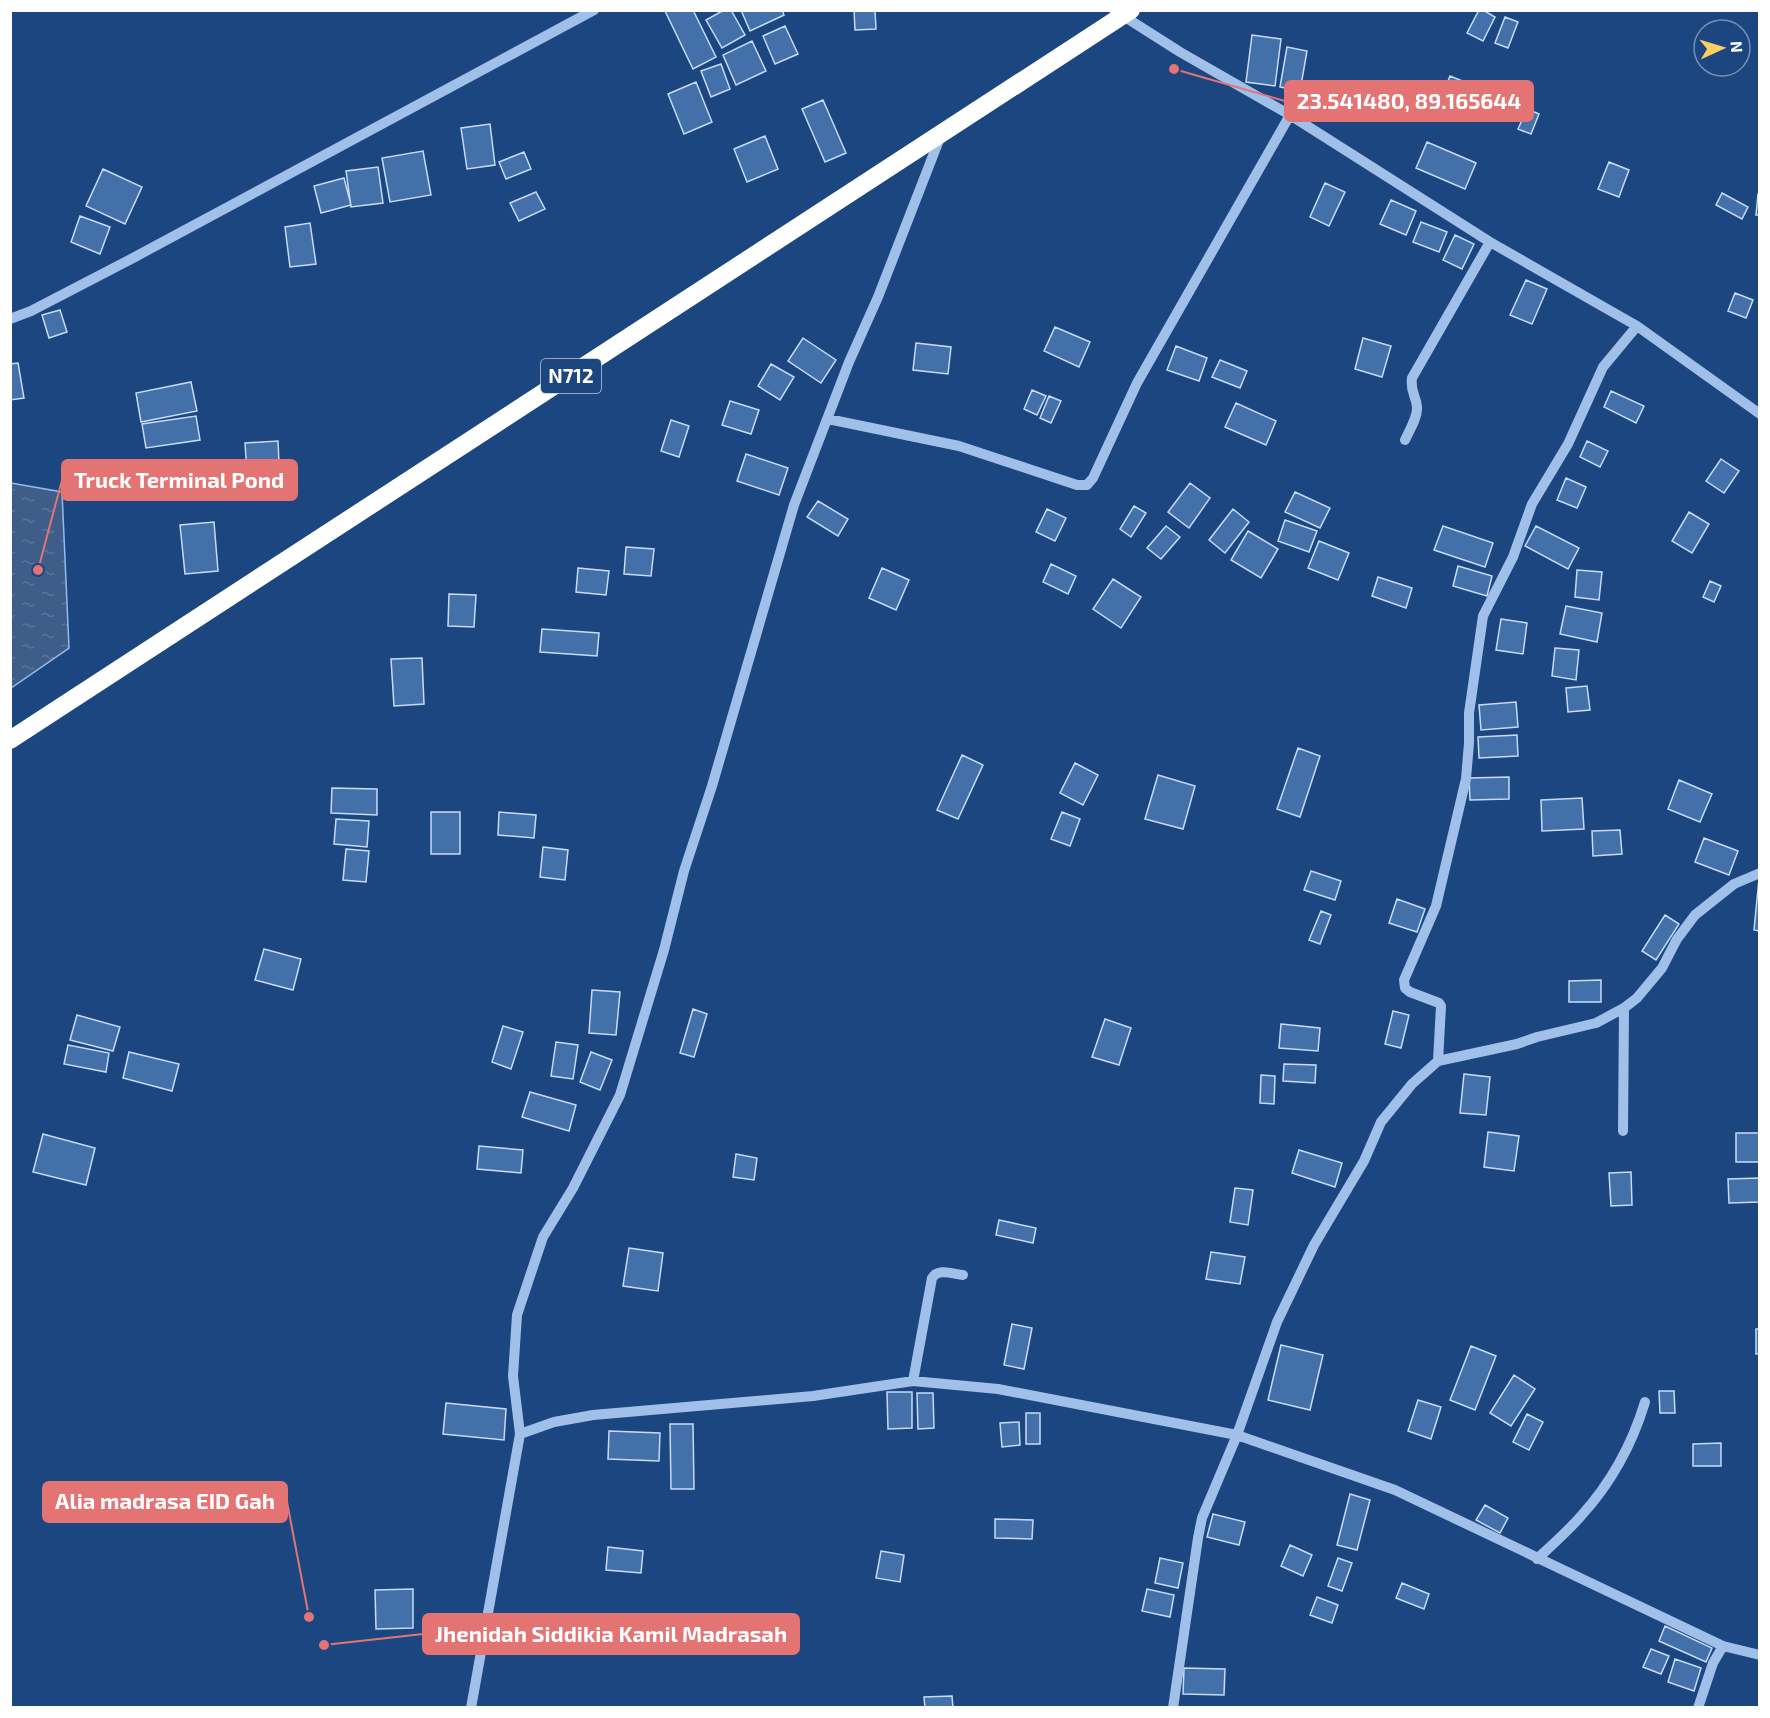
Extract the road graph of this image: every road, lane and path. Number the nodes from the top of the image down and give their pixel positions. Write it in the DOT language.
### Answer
graph roads {
  1 [pos="594,10"];
  2 [pos="1122,12"];
  3 [pos="1290,115"];
  4 [pos="942,133"];
  5 [pos="1490,242"];
  6 [pos="10,319"];
  7 [pos="1637,326"];
  8 [pos="1760,414"];
  9 [pos="828,419"];
  10 [pos="1406,440"];
  11 [pos="10,740"];
  12 [pos="1760,873"];
  13 [pos="1624,1008"];
  14 [pos="1438,1061"];
  15 [pos="1623,1131"];
  16 [pos="963,1275"];
  17 [pos="913,1381"];
  18 [pos="1646,1402"];
  19 [pos="519,1434"];
  20 [pos="1237,1435"];
  21 [pos="1537,1559"];
  22 [pos="1723,1646"];
  23 [pos="1760,1655"];
  24 [pos="471,1707"];
  25 [pos="1173,1707"];
  26 [pos="1698,1707"];
  1 -- 6 [label="street"];
  2 -- 3 [label="street"];
  2 -- 4 [label="highway, N712"];
  3 -- 5 [label="street"];
  3 -- 9 [label="street"];
  4 -- 9 [label="street"];
  4 -- 11 [label="highway, N712"];
  5 -- 7 [label="street"];
  5 -- 10 [label="street"];
  7 -- 8 [label="street"];
  7 -- 14 [label="street"];
  9 -- 19 [label="street"];
  12 -- 13 [label="street"];
  13 -- 14 [label="street"];
  13 -- 15 [label="street"];
  14 -- 20 [label="street"];
  16 -- 17 [label="street"];
  17 -- 19 [label="street"];
  17 -- 20 [label="street"];
  18 -- 21 [label="street"];
  19 -- 24 [label="street"];
  20 -- 21 [label="street"];
  20 -- 25 [label="street"];
  21 -- 22 [label="street"];
  22 -- 23 [label="street"];
  22 -- 26 [label="street"];
}
